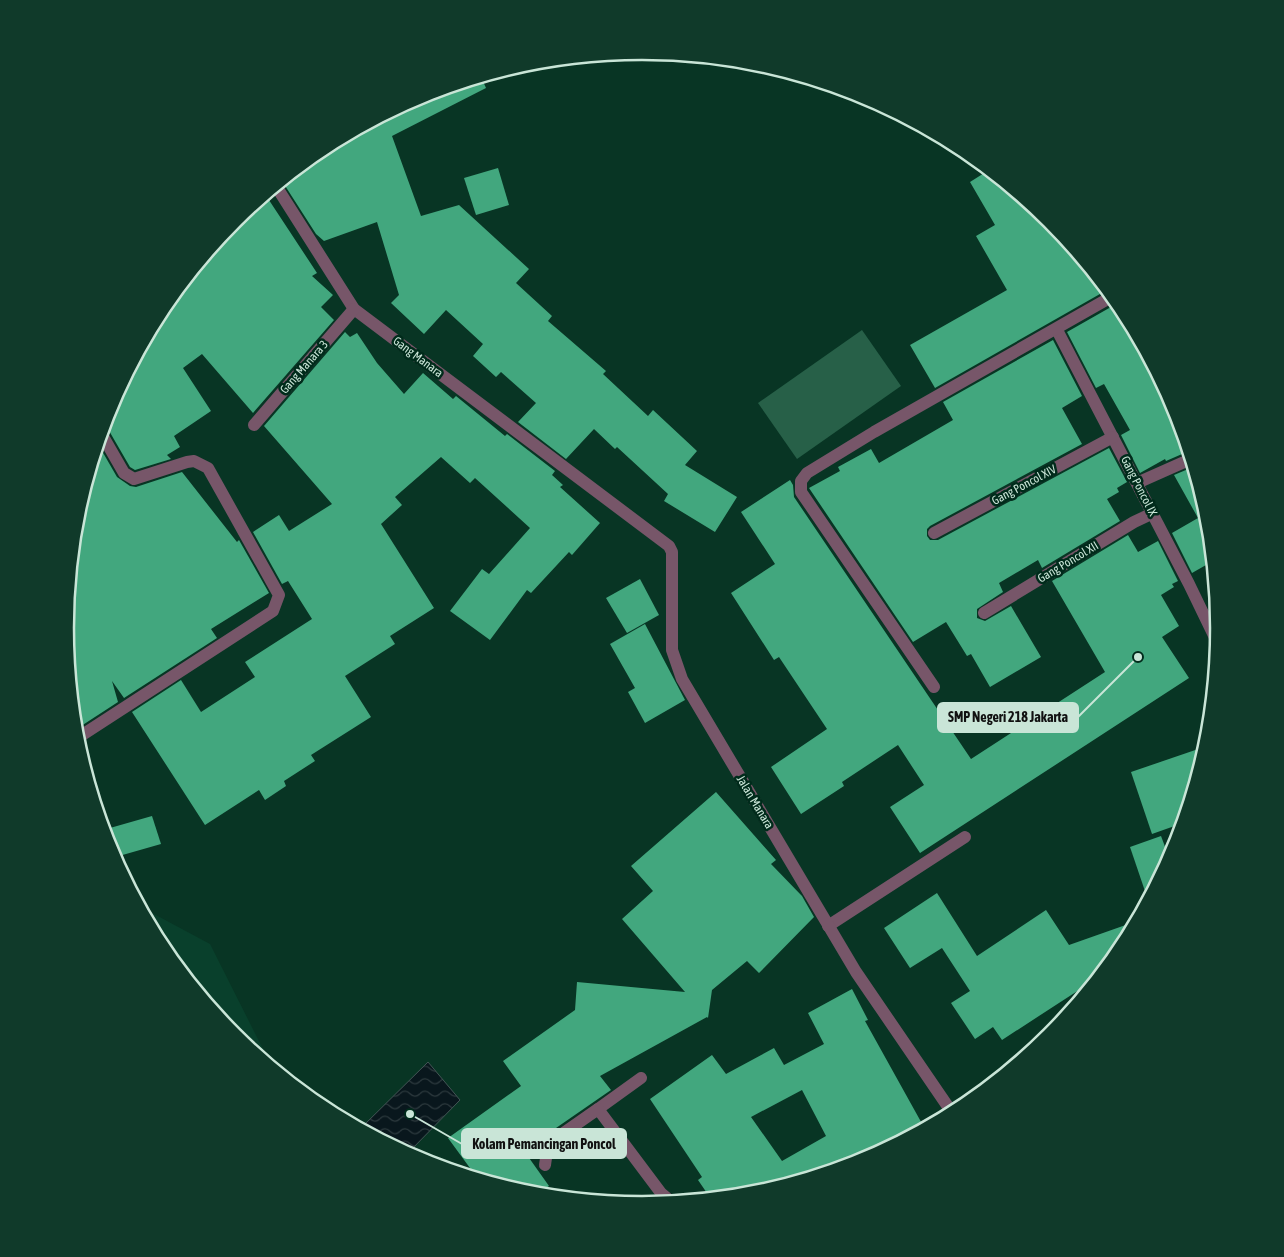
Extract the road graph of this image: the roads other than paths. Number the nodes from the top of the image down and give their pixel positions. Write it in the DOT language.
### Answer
graph roads {
  1 [pos="279,191"];
  2 [pos="1106,300"];
  3 [pos="354,309"];
  4 [pos="1057,330"];
  5 [pos="254,425"];
  6 [pos="1114,437"];
  7 [pos="106,441"];
  8 [pos="1185,462"];
  9 [pos="1137,483"];
  10 [pos="598,491"];
  11 [pos="1153,513"];
  12 [pos="934,533"];
  13 [pos="984,613"];
  14 [pos="1210,628"];
  15 [pos="934,687"];
  16 [pos="83,734"];
  17 [pos="965,837"];
  18 [pos="828,926"];
  19 [pos="641,1078"];
  20 [pos="948,1107"];
  21 [pos="598,1109"];
  22 [pos="545,1165"];
  23 [pos="665,1196"];
  1 -- 3 [label="street, Gang Manara"];
  2 -- 4 [label="street"];
  3 -- 5 [label="street, Gang Manara 3"];
  3 -- 10 [label="street, Gang Manara"];
  4 -- 6 [label="street, Gang Poncol IX"];
  4 -- 15 [label="street"];
  6 -- 9 [label="street, Gang Poncol IX"];
  6 -- 12 [label="street, Gang Poncol XIV"];
  7 -- 16 [label="street"];
  8 -- 9 [label="street"];
  9 -- 11 [label="street, Gang Poncol IX"];
  10 -- 18 [label="street, Jalan Manara"];
  11 -- 13 [label="street, Gang Poncol XII"];
  11 -- 14 [label="street, Gang Poncol IX"];
  17 -- 18 [label="street"];
  18 -- 20 [label="street, Jalan Manara"];
  19 -- 21 [label="street"];
  21 -- 22 [label="street"];
  21 -- 23 [label="street"];
}
